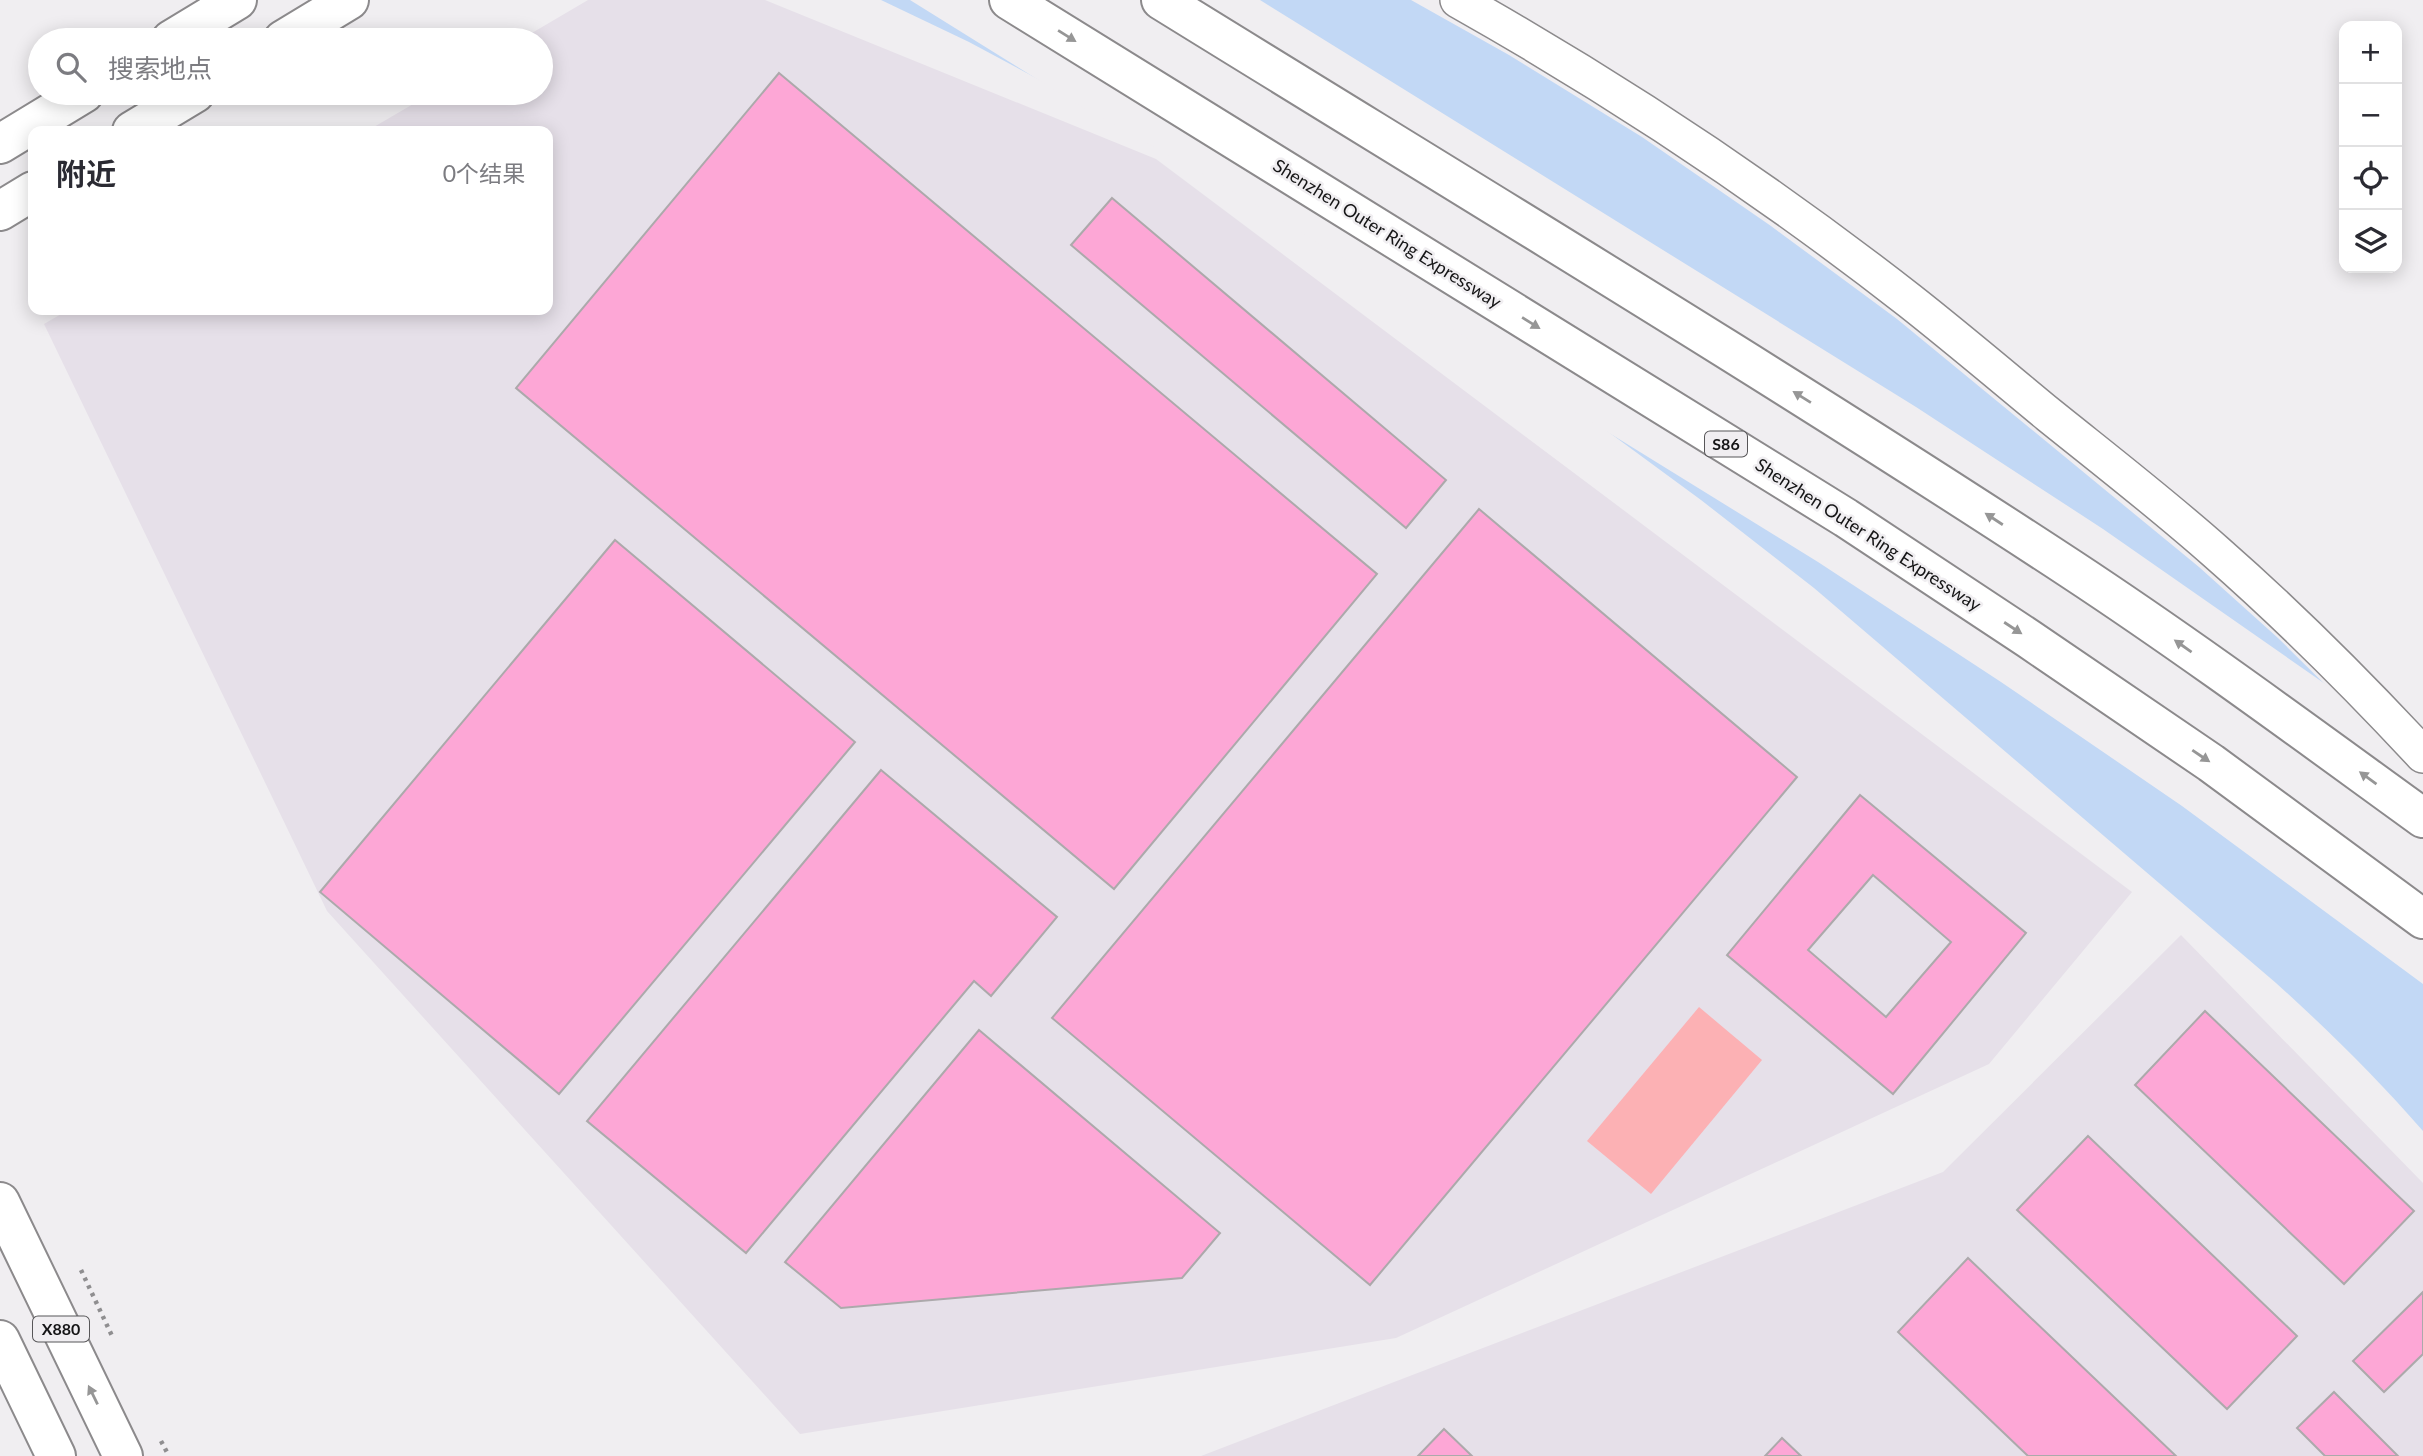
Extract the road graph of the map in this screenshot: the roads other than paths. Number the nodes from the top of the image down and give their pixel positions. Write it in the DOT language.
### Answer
graph roads {
  1 [pos="237,0"];
  2 [pos="349,0"];
  3 [pos="1009,0"];
  4 [pos="1161,0"];
  5 [pos="1458,0"];
  6 [pos="191,28"];
  7 [pos="303,28"];
  8 [pos="64,105"];
  9 [pos="175,105"];
  10 [pos="30,126"];
  11 [pos="140,126"];
  12 [pos="28,127"];
  13 [pos="0,144"];
  14 [pos="28,194"];
  15 [pos="0,211"];
  16 [pos="2423,755"];
  17 [pos="2423,818"];
  18 [pos="2423,919"];
  19 [pos="0,1202"];
  20 [pos="0,1340"];
  21 [pos="56,1456"];
  22 [pos="123,1456"];
  1 -- 6 [label="main road"];
  2 -- 7 [label="main road"];
  3 -- 18 [label="main road, Shenzhen Outer Ring Expressway / S86, one-way"];
  17 -- 4 [label="main road, one-way"];
  5 -- 16 [label="street"];
  8 -- 10 [label="main road"];
  9 -- 11 [label="main road"];
  12 -- 13 [label="main road"];
  14 -- 15 [label="main road"];
  22 -- 19 [label="main road, X880, one-way"];
  20 -- 21 [label="main road"];
}
